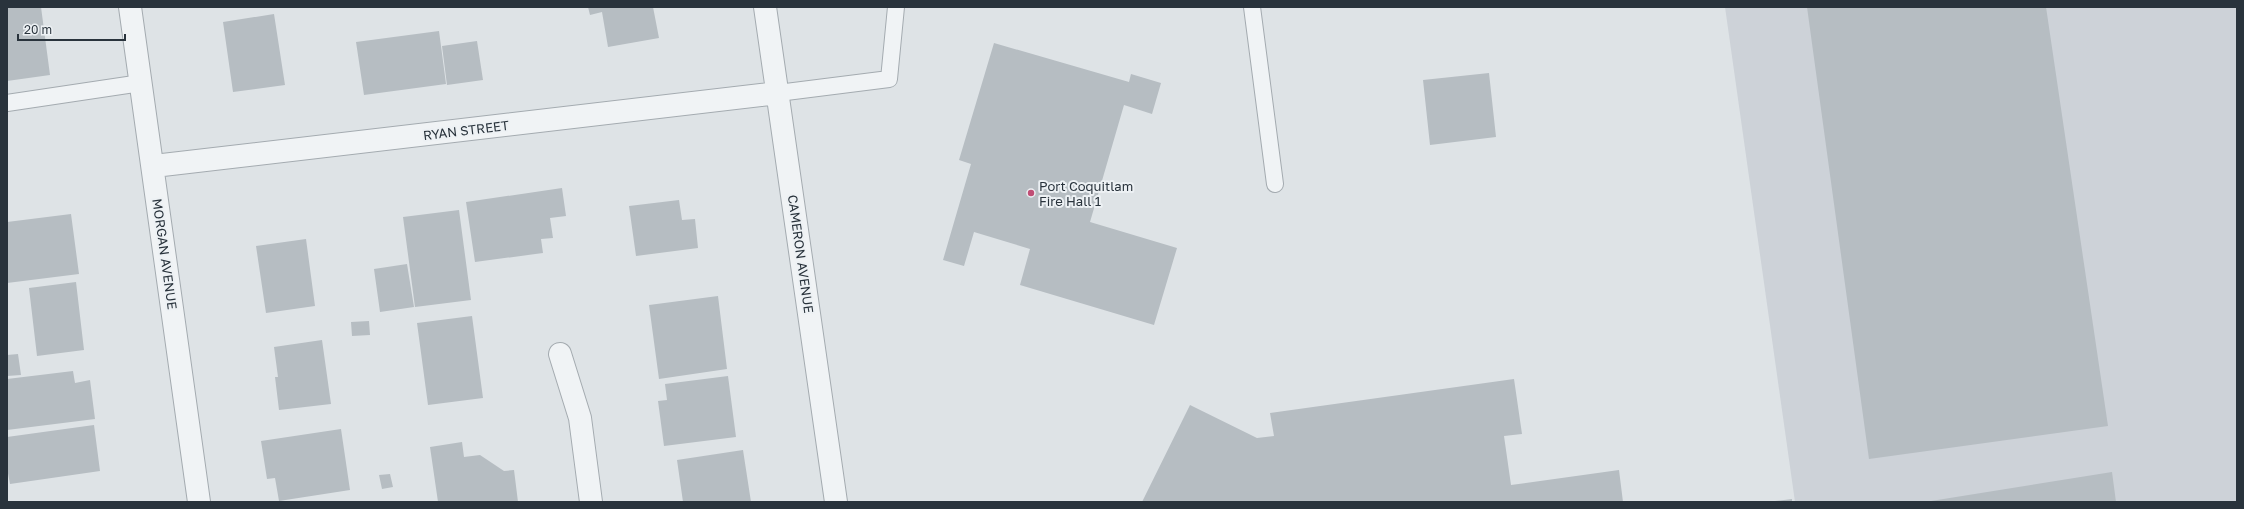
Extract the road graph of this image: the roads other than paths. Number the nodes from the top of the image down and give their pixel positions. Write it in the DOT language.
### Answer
graph roads {
  1 [pos="130,7"];
  2 [pos="765,7"];
  3 [pos="896,7"];
  4 [pos="1252,7"];
  5 [pos="141,83"];
  6 [pos="778,93"];
  7 [pos="7,103"];
  8 [pos="154,166"];
  9 [pos="1275,184"];
  10 [pos="560,354"];
  11 [pos="199,502"];
  12 [pos="591,502"];
  13 [pos="836,502"];
  1 -- 5 [label="street, MORGAN AVENUE"];
  2 -- 6 [label="street, CAMERON AVENUE"];
  3 -- 6 [label="lane"];
  4 -- 9 [label="lane"];
  5 -- 7 [label="lane"];
  5 -- 8 [label="street, MORGAN AVENUE"];
  6 -- 8 [label="street, RYAN STREET"];
  6 -- 13 [label="street, CAMERON AVENUE"];
  8 -- 11 [label="street, MORGAN AVENUE"];
  10 -- 12 [label="street"];
}
